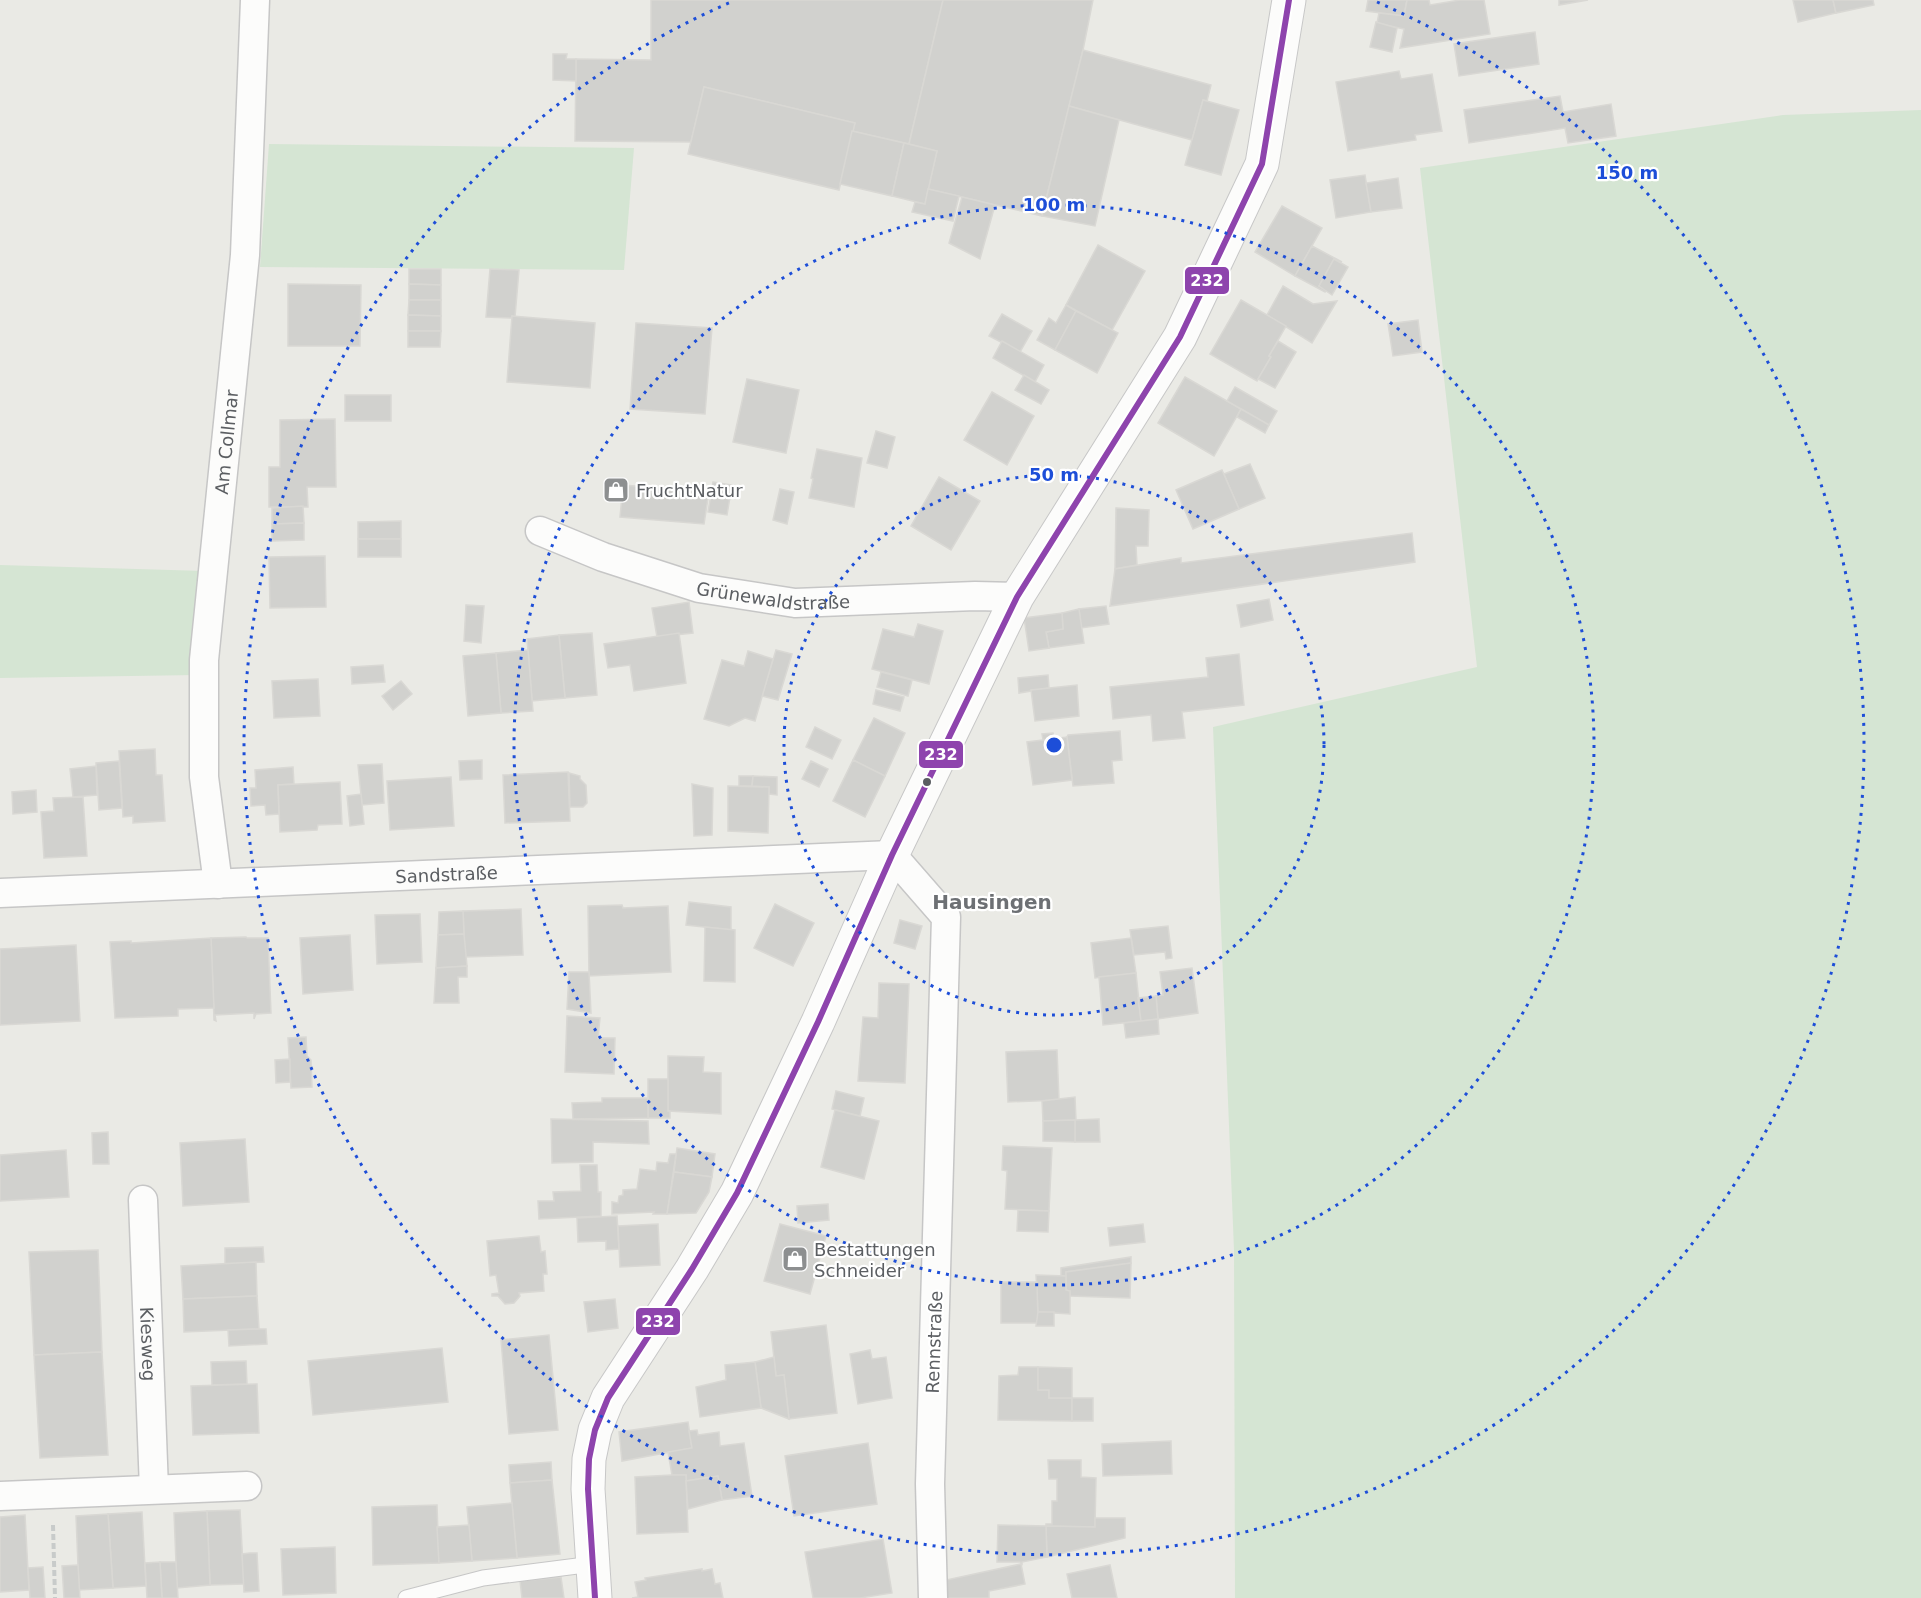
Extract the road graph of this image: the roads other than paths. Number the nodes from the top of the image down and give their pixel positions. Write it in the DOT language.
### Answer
graph roads {
  1 [pos="255,0"];
  2 [pos="1288,0"];
  3 [pos="540,531"];
  4 [pos="1017,597"];
  5 [pos="892,855"];
  6 [pos="218,884"];
  7 [pos="0,893"];
  8 [pos="142,1200"];
  9 [pos="247,1486"];
  10 [pos="154,1489"];
  11 [pos="0,1496"];
  12 [pos="593,1564"];
  13 [pos="406,1598"];
  14 [pos="595,1598"];
  15 [pos="933,1598"];
  1 -- 6 [label="street, Am Collmar"];
  2 -- 4 [label="street"];
  3 -- 4 [label="street, Grünewaldstraße"];
  4 -- 5 [label="street"];
  5 -- 6 [label="street, Sandstraße"];
  5 -- 12 [label="street"];
  5 -- 15 [label="street, Rennstraße"];
  6 -- 7 [label="street, Sandstraße"];
  8 -- 10 [label="street, Kiesweg"];
  9 -- 10 [label="street"];
  10 -- 11 [label="street"];
  12 -- 13 [label="lane"];
  12 -- 14 [label="street"];
}
